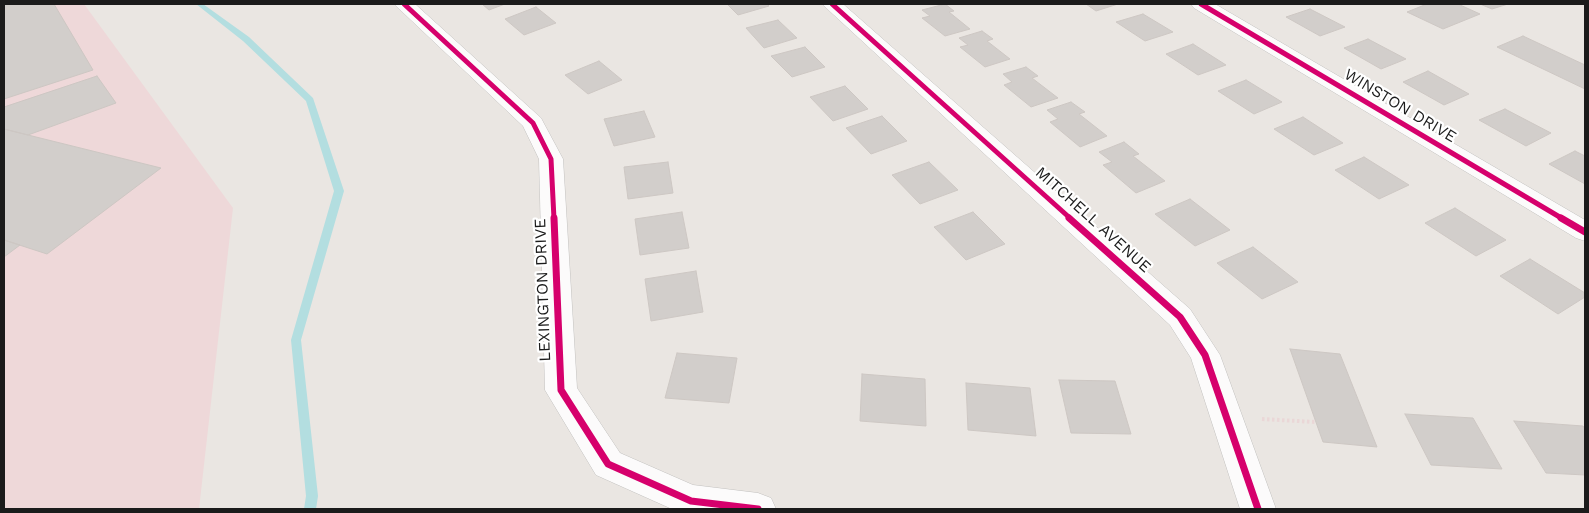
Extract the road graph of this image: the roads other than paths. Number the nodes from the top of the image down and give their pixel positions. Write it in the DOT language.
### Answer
graph roads {
  1 [pos="404,4"];
  2 [pos="832,4"];
  3 [pos="1212,5"];
  4 [pos="1585,232"];
  5 [pos="758,509"];
  6 [pos="1258,509"];
  1 -- 5 [label="street, LEXINGTON DRIVE"];
  2 -- 6 [label="street, MITCHELL AVENUE"];
  3 -- 4 [label="street, WINSTON DRIVE"];
}
